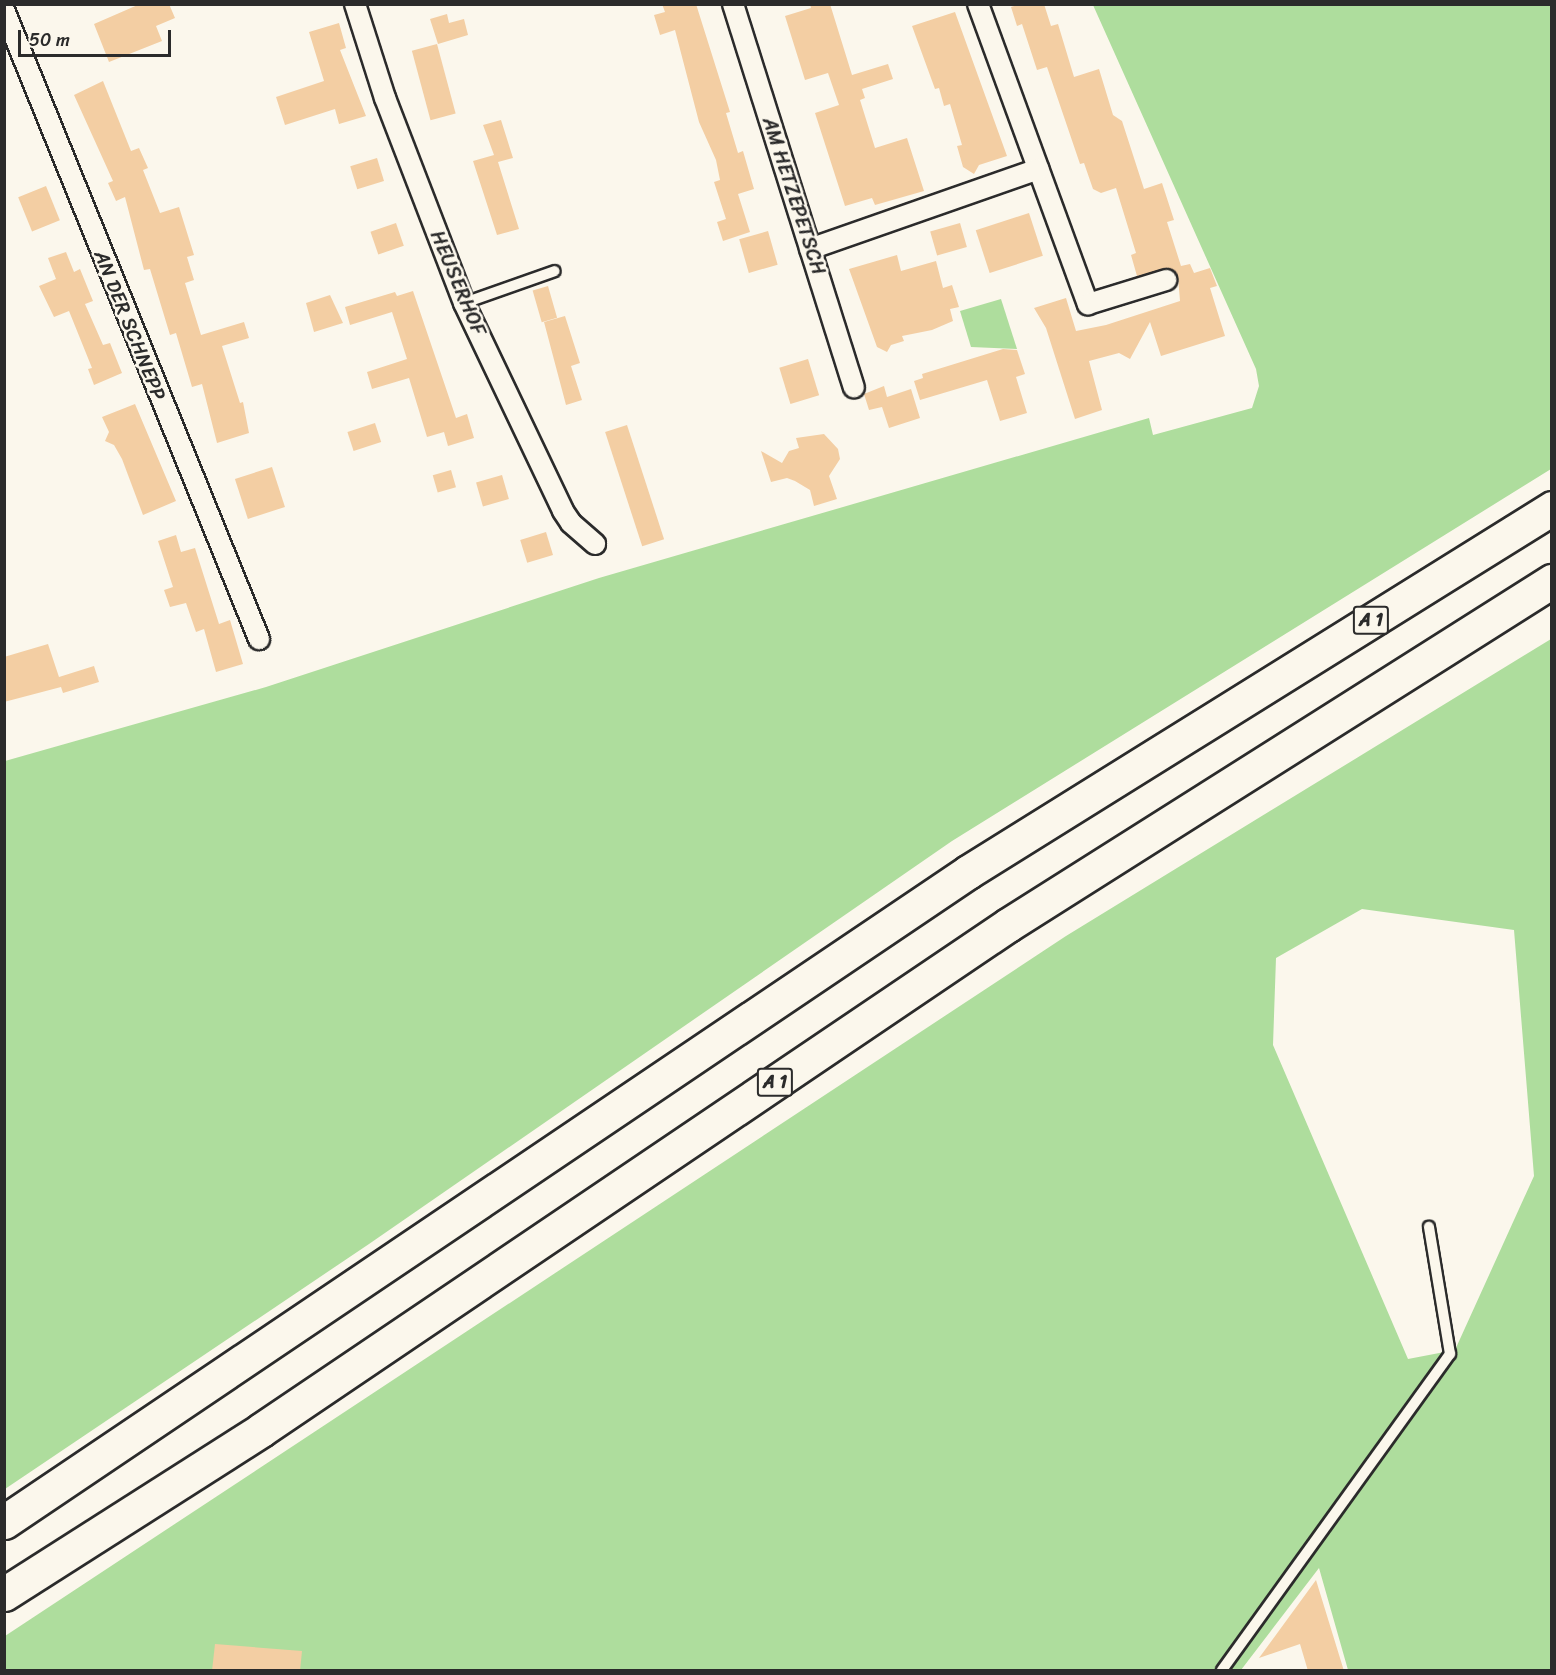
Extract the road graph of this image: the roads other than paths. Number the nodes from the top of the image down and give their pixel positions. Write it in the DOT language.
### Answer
graph roads {
  1 [pos="355,4"];
  2 [pos="733,4"];
  3 [pos="978,4"];
  4 [pos="4,10"];
  5 [pos="1038,169"];
  6 [pos="810,249"];
  7 [pos="555,271"];
  8 [pos="1166,280"];
  9 [pos="464,303"];
  10 [pos="854,387"];
  11 [pos="1551,508"];
  12 [pos="594,544"];
  13 [pos="1551,580"];
  14 [pos="259,639"];
  15 [pos="1429,1227"];
  16 [pos="4,1522"];
  17 [pos="4,1594"];
  18 [pos="1222,1671"];
  1 -- 9 [label="street, HEUSERHOF"];
  2 -- 6 [label="street, AM HETZEPETSCH"];
  3 -- 5 [label="street"];
  4 -- 14 [label="street, AN DER SCHNEPP"];
  5 -- 6 [label="street"];
  5 -- 8 [label="street"];
  6 -- 10 [label="street, AM HETZEPETSCH"];
  7 -- 9 [label="lane"];
  9 -- 12 [label="street, HEUSERHOF"];
  11 -- 16 [label="highway, A 1"];
  13 -- 17 [label="highway, A 1"];
  15 -- 18 [label="lane"];
}
